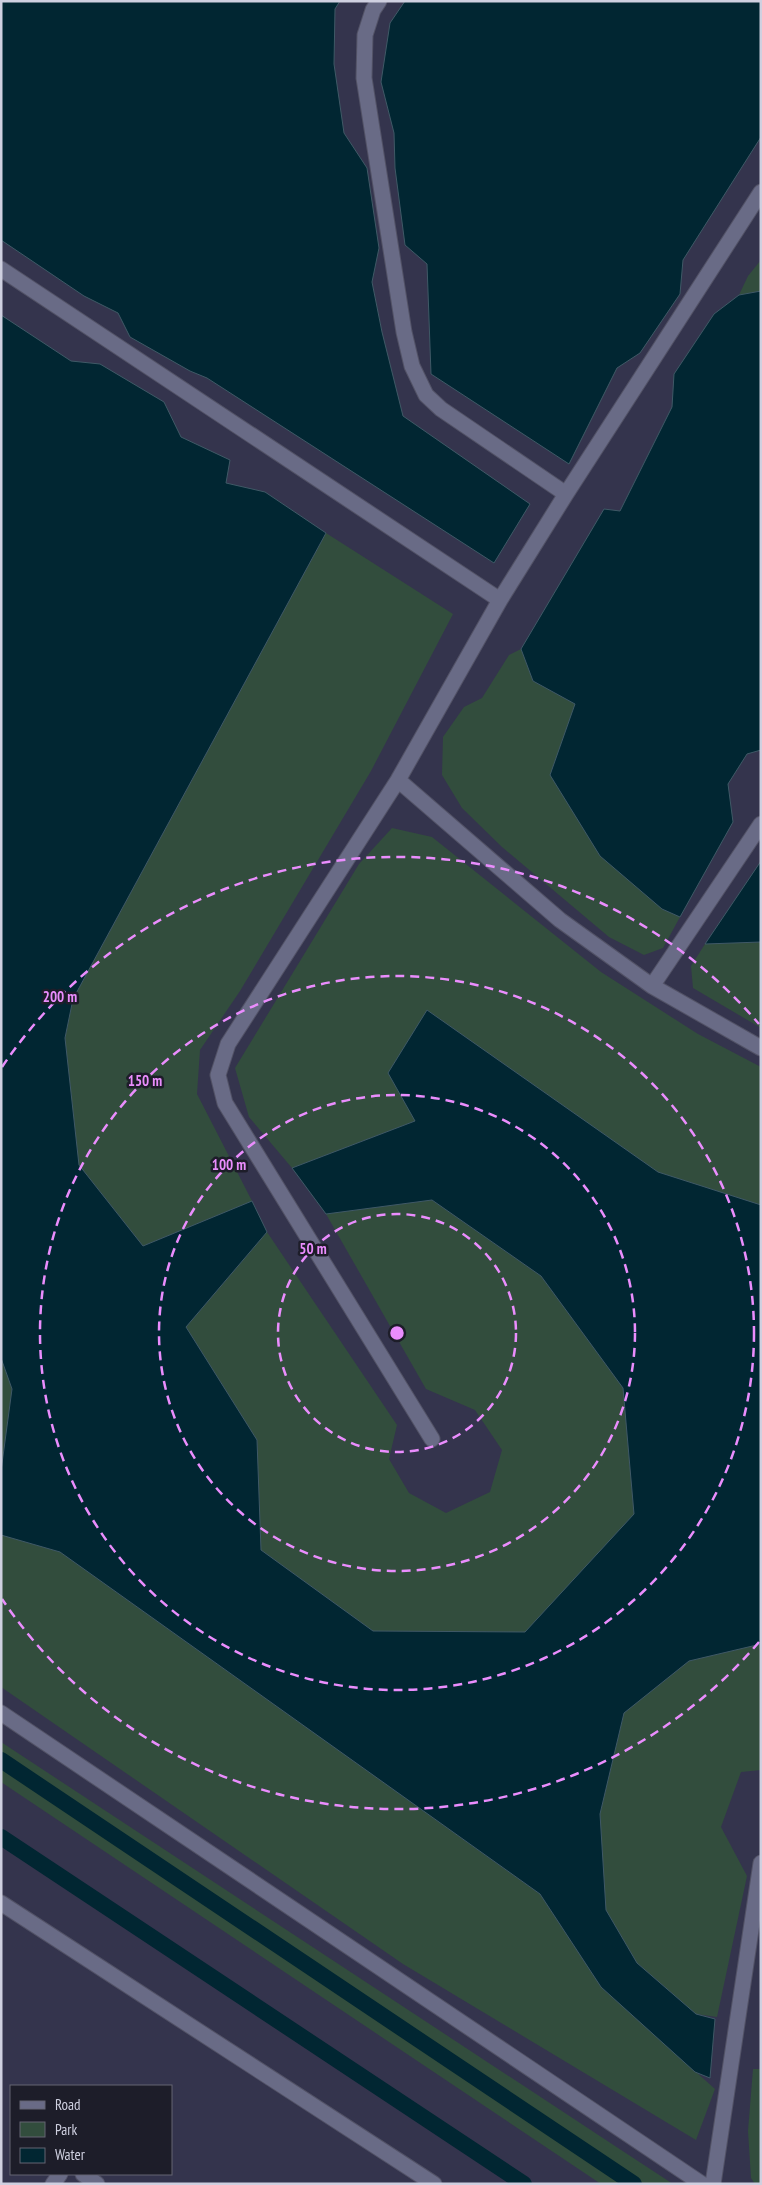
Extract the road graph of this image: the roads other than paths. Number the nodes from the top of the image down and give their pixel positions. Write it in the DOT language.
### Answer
graph roads {
  1 [pos="379,1"];
  2 [pos="761,192"];
  3 [pos="1,269"];
  4 [pos="566,494"];
  5 [pos="500,600"];
  6 [pos="398,780"];
  7 [pos="761,824"];
  8 [pos="652,986"];
  9 [pos="761,1048"];
  10 [pos="432,1439"];
  11 [pos="1,1713"];
  12 [pos="761,1863"];
  13 [pos="1,1903"];
  14 [pos="85,2175"];
  15 [pos="97,2184"];
  16 [pos="434,2184"];
  17 [pos="702,2184"];
  18 [pos="713,2184"];
  1 -- 4 [label="street"];
  2 -- 4 [label="street"];
  3 -- 5 [label="street"];
  4 -- 5 [label="street"];
  5 -- 6 [label="street"];
  6 -- 8 [label="street"];
  6 -- 10 [label="street"];
  7 -- 8 [label="street"];
  8 -- 9 [label="street"];
  11 -- 17 [label="street"];
  12 -- 18 [label="street"];
  13 -- 16 [label="street"];
  14 -- 15 [label="street"];
}
